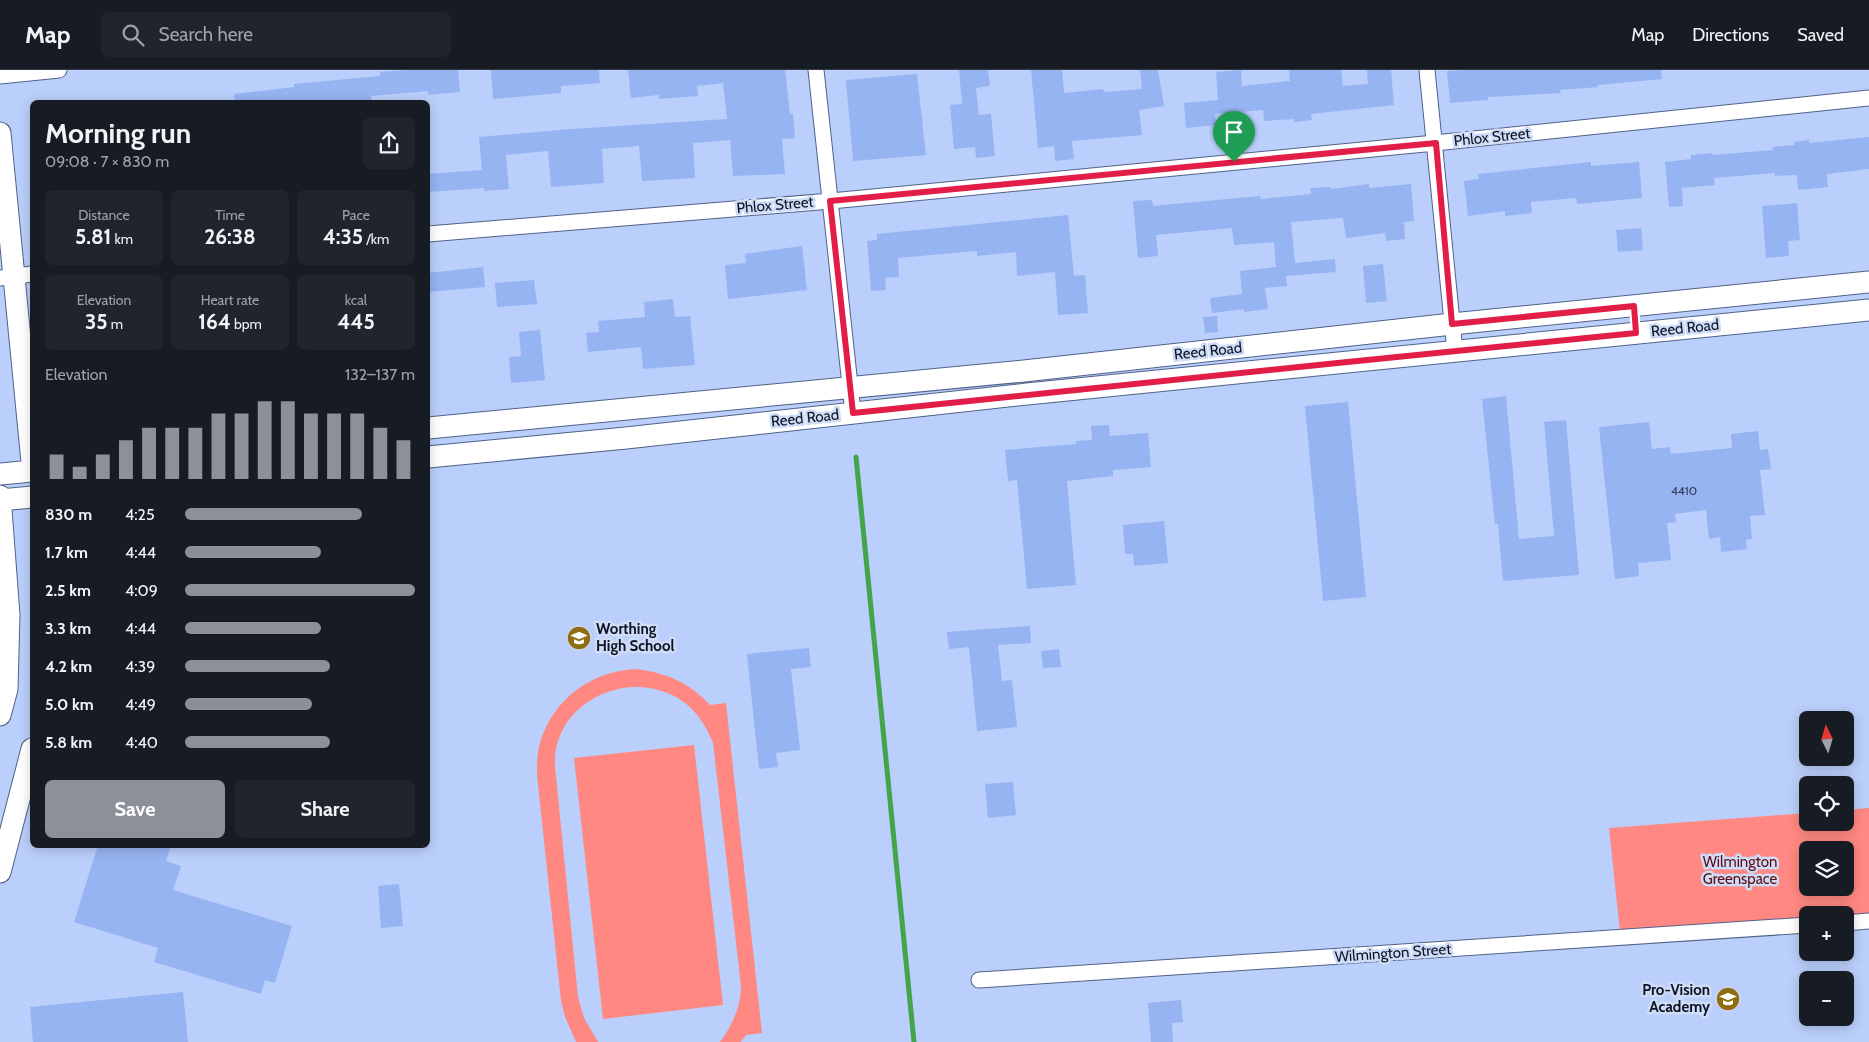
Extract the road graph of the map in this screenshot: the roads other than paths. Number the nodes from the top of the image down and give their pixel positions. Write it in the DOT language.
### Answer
graph roads {
  1 [pos="59,70"];
  2 [pos="816,70"];
  3 [pos="1427,70"];
  4 [pos="0,76"];
  5 [pos="1869,98"];
  6 [pos="0,132"];
  7 [pos="1436,143"];
  8 [pos="830,201"];
  9 [pos="430,234"];
  10 [pos="16,276"];
  11 [pos="1869,282"];
  12 [pos="1812,288"];
  13 [pos="1634,306"];
  14 [pos="1869,310"];
  15 [pos="1815,316"];
  16 [pos="1452,324"];
  17 [pos="1636,333"];
  18 [pos="1243,347"];
  19 [pos="1455,352"];
  20 [pos="1024,371"];
  21 [pos="1246,373"];
  22 [pos="850,388"];
  23 [pos="1027,394"];
  24 [pos="853,413"];
  25 [pos="430,428"];
  26 [pos="30,439"];
  27 [pos="430,457"];
  28 [pos="30,471"];
  29 [pos="0,474"];
  30 [pos="0,496"];
  31 [pos="30,497"];
  32 [pos="0,500"];
  33 [pos="0,715"];
  34 [pos="30,756"];
  35 [pos="1,864"];
  36 [pos="1869,921"];
  37 [pos="1854,922"];
  38 [pos="1799,927"];
  39 [pos="979,980"];
  1 -- 4 [label="street"];
  2 -- 8 [label="street"];
  3 -- 7 [label="street"];
  5 -- 7 [label="street, Phlox Street"];
  6 -- 10 [label="street"];
  7 -- 8 [label="street, Phlox Street"];
  7 -- 16 [label="street"];
  8 -- 9 [label="street, Phlox Street"];
  8 -- 22 [label="street"];
  10 -- 26 [label="street"];
  11 -- 12 [label="street, Reed Road"];
  12 -- 13 [label="street, Reed Road"];
  12 -- 15 [label="street"];
  13 -- 16 [label="street, Reed Road"];
  13 -- 17 [label="street"];
  14 -- 15 [label="street, Reed Road"];
  15 -- 17 [label="street, Reed Road"];
  16 -- 18 [label="street, Reed Road"];
  16 -- 19 [label="street"];
  17 -- 19 [label="street, Reed Road"];
  18 -- 20 [label="street, Reed Road"];
  18 -- 21 [label="street"];
  19 -- 21 [label="street, Reed Road"];
  20 -- 22 [label="street, Reed Road"];
  20 -- 23 [label="street"];
  21 -- 23 [label="street, Reed Road"];
  22 -- 24 [label="street"];
  22 -- 25 [label="street, Reed Road"];
  23 -- 24 [label="street, Reed Road"];
  24 -- 27 [label="street, Reed Road"];
  28 -- 29 [label="street"];
  30 -- 32 [label="street"];
  31 -- 32 [label="street"];
  32 -- 33 [label="street"];
  34 -- 35 [label="street"];
  36 -- 37 [label="street"];
  38 -- 39 [label="street, Wilmington Street"];
}
